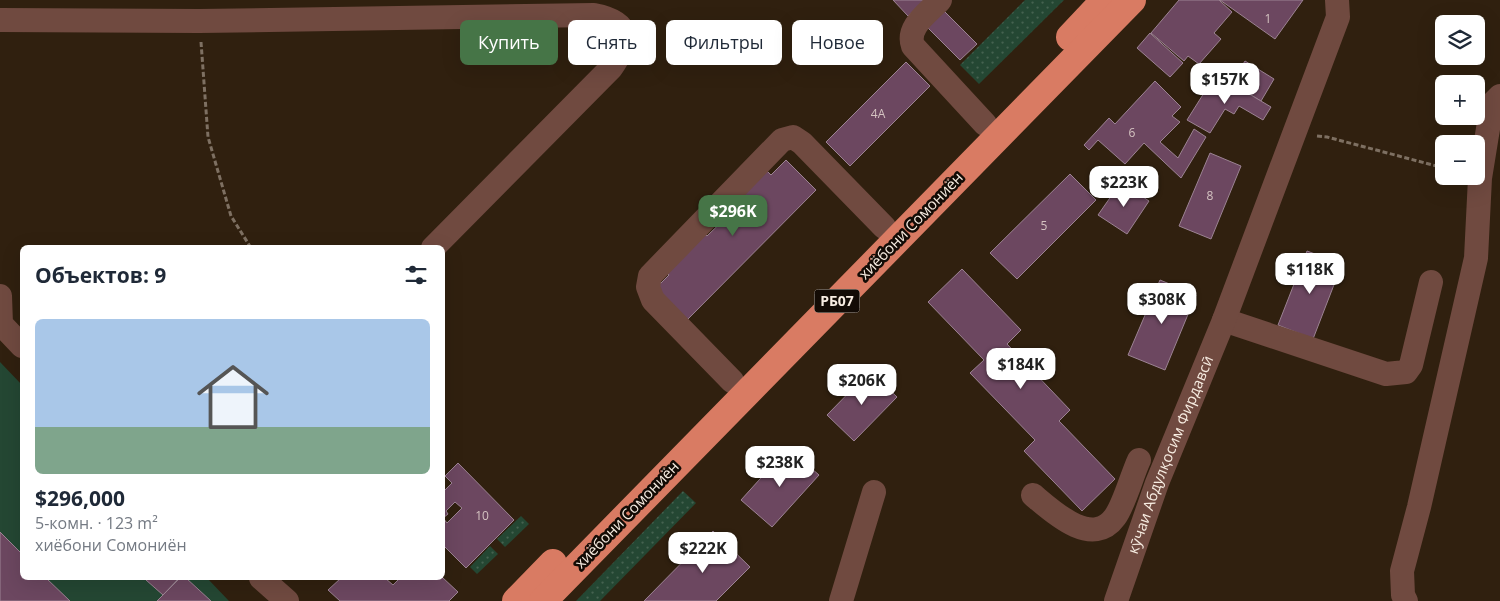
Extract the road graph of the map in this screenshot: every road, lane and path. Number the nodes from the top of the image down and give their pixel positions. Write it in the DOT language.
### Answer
graph roads {
  1 [pos="940,0"];
  2 [pos="1105,0"];
  3 [pos="1132,0"];
  4 [pos="1337,0"];
  5 [pos="0,20"];
  6 [pos="199,21"];
  7 [pos="1500,96"];
  8 [pos="985,124"];
  9 [pos="1294,134"];
  10 [pos="1435,166"];
  11 [pos="884,227"];
  12 [pos="249,245"];
  13 [pos="436,245"];
  14 [pos="1431,282"];
  15 [pos="0,296"];
  16 [pos="1224,320"];
  17 [pos="0,324"];
  18 [pos="20,344"];
  19 [pos="732,381"];
  20 [pos="1138,460"];
  21 [pos="874,492"];
  22 [pos="1033,495"];
  23 [pos="263,580"];
  24 [pos="287,601"];
  25 [pos="516,601"];
  26 [pos="543,601"];
  27 [pos="841,601"];
  28 [pos="1116,601"];
  29 [pos="1406,601"];
  1 -- 8 [label="street"];
  2 -- 8 [label="highway, хиёбони Сомониён / РБ07"];
  3 -- 26 [label="highway, хиёбони Сомониён / РБ07"];
  4 -- 9 [label="street, кӯчаи Абдулқосим Фирдавсӣ"];
  5 -- 6 [label="street"];
  6 -- 12 [label="path"];
  6 -- 13 [label="street"];
  7 -- 29 [label="street"];
  8 -- 11 [label="highway, хиёбони Сомониён / РБ07"];
  9 -- 10 [label="path"];
  9 -- 16 [label="street, кӯчаи Абдулқосим Фирдавсӣ"];
  11 -- 19 [label="highway, хиёбони Сомониён / РБ07"];
  11 -- 19 [label="street"];
  14 -- 16 [label="street"];
  15 -- 17 [label="street"];
  16 -- 28 [label="street, кӯчаи Абдулқосим Фирдавсӣ"];
  17 -- 18 [label="street"];
  19 -- 25 [label="highway, хиёбони Сомониён / РБ07"];
  20 -- 22 [label="street"];
  21 -- 27 [label="street"];
  23 -- 24 [label="street"];
}
